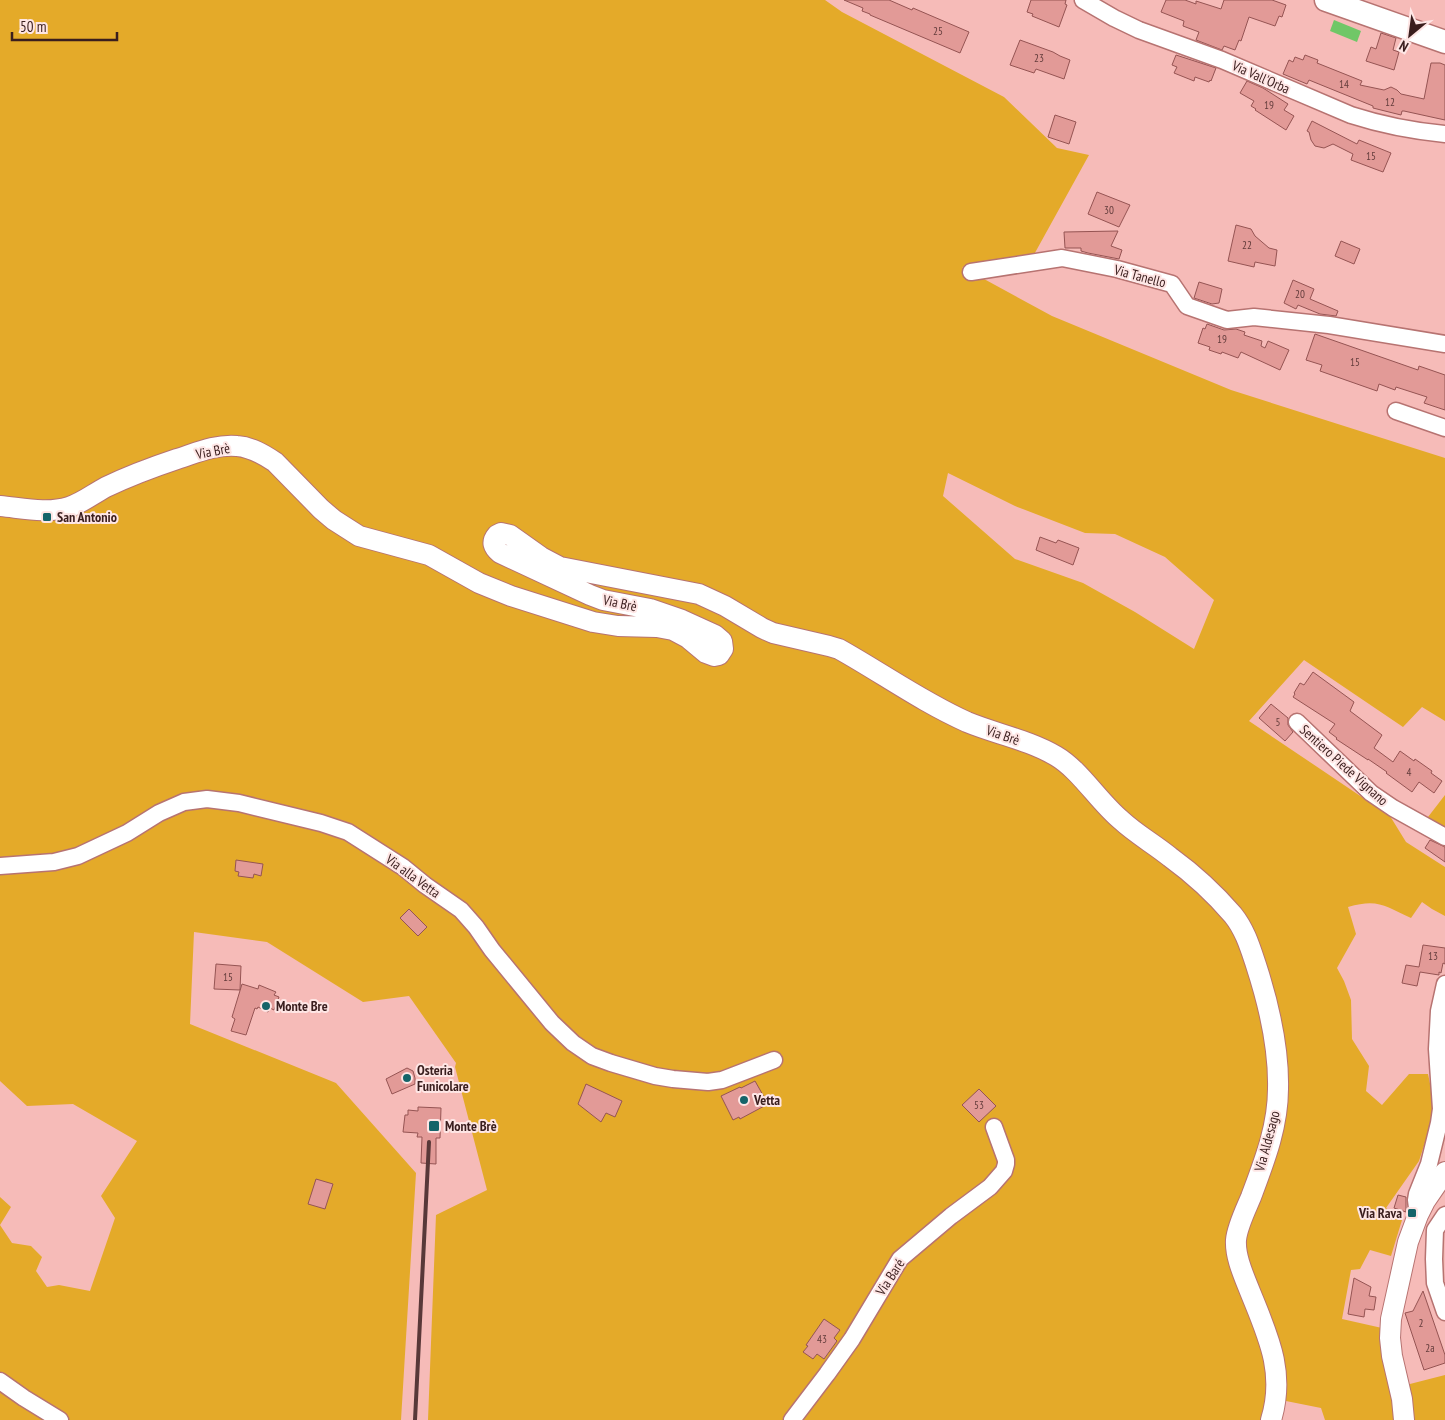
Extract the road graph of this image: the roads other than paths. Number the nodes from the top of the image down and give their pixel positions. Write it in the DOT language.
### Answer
graph roads {
  1 [pos="1083,0"];
  2 [pos="1326,0"];
  3 [pos="1445,42"];
  4 [pos="1445,134"];
  5 [pos="971,272"];
  6 [pos="1445,344"];
  7 [pos="1396,410"];
  8 [pos="1445,428"];
  9 [pos="0,506"];
  10 [pos="1297,722"];
  11 [pos="1445,837"];
  12 [pos="1170,857"];
  13 [pos="0,866"];
  14 [pos="1445,984"];
  15 [pos="774,1060"];
  16 [pos="994,1127"];
  17 [pos="1444,1175"];
  18 [pos="1418,1215"];
  19 [pos="1445,1215"];
  20 [pos="1445,1312"];
  21 [pos="0,1381"];
  22 [pos="60,1420"];
  23 [pos="792,1420"];
  24 [pos="1271,1420"];
  25 [pos="1404,1420"];
  1 -- 4 [label="street, Via Vall'Orba"];
  2 -- 3 [label="main road"];
  5 -- 6 [label="street, Via Tanello"];
  7 -- 8 [label="street"];
  9 -- 12 [label="street, Via Brè"];
  10 -- 11 [label="street, Sentiero Piede Vignano"];
  12 -- 24 [label="street, Via Aldesago"];
  13 -- 15 [label="street, Via alla Vetta"];
  14 -- 18 [label="street"];
  16 -- 23 [label="street, Via Baré"];
  17 -- 18 [label="street"];
  18 -- 25 [label="street"];
  19 -- 20 [label="street"];
  21 -- 22 [label="street"];
}
